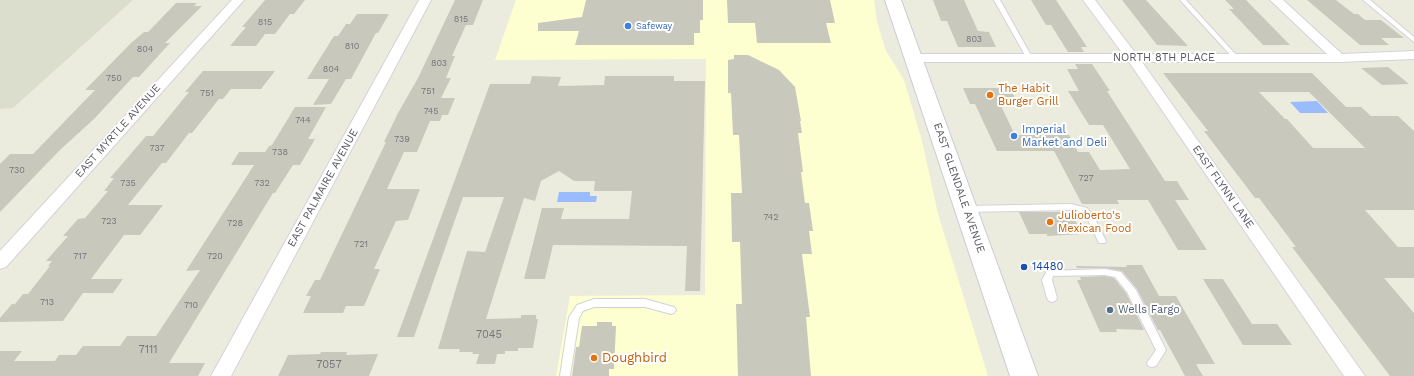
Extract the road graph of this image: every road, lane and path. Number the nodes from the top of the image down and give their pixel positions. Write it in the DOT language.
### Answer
graph roads {
  1 [pos="238,0"];
  2 [pos="425,0"];
  3 [pos="893,0"];
  4 [pos="997,0"];
  5 [pos="1089,0"];
  6 [pos="1183,0"];
  7 [pos="1276,0"];
  8 [pos="1366,0"];
  9 [pos="1414,40"];
  10 [pos="1414,55"];
  11 [pos="1029,57"];
  12 [pos="1131,57"];
  13 [pos="913,58"];
  14 [pos="1236,58"];
  15 [pos="1339,58"];
  16 [pos="966,209"];
  17 [pos="1102,241"];
  18 [pos="0,262"];
  19 [pos="1052,298"];
  20 [pos="670,310"];
  21 [pos="1152,363"];
  22 [pos="221,376"];
  23 [pos="565,376"];
  24 [pos="1024,376"];
  25 [pos="1355,376"];
  1 -- 18 [label="street, EAST MYRTLE AVENUE"];
  2 -- 22 [label="street, EAST PALMAIRE AVENUE"];
  3 -- 13 [label="main road, EAST GLENDALE AVENUE"];
  4 -- 11 [label="lane"];
  5 -- 12 [label="street, EAST FLYNN LANE"];
  6 -- 14 [label="lane"];
  7 -- 15 [label="street"];
  8 -- 9 [label="lane"];
  10 -- 15 [label="street, NORTH 8TH PLACE"];
  11 -- 12 [label="street, NORTH 8TH PLACE"];
  11 -- 13 [label="street, NORTH 8TH PLACE"];
  12 -- 14 [label="street, NORTH 8TH PLACE"];
  12 -- 25 [label="street, EAST FLYNN LANE"];
  13 -- 16 [label="main road, EAST GLENDALE AVENUE"];
  14 -- 15 [label="street, NORTH 8TH PLACE"];
  16 -- 17 [label="lane"];
  16 -- 24 [label="main road, EAST GLENDALE AVENUE"];
  19 -- 21 [label="lane"];
  20 -- 23 [label="lane"];
}
